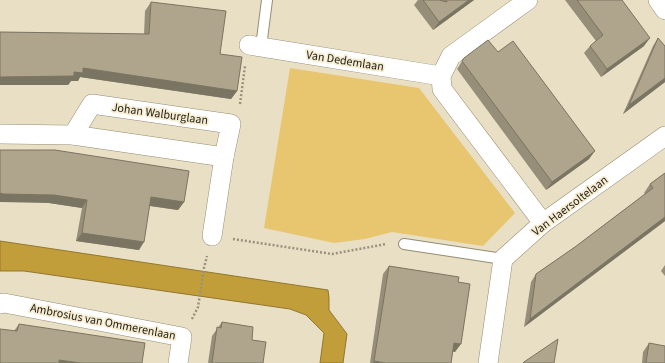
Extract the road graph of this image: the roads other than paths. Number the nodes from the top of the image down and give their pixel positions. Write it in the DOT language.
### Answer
graph roads {
  1 [pos="267,0"];
  2 [pos="528,0"];
  3 [pos="658,0"];
  4 [pos="665,10"];
  5 [pos="255,46"];
  6 [pos="442,76"];
  7 [pos="0,134"];
  8 [pos="73,135"];
  9 [pos="665,136"];
  10 [pos="224,157"];
  11 [pos="544,223"];
  12 [pos="212,236"];
  13 [pos="404,244"];
  14 [pos="503,259"];
  15 [pos="0,304"];
  16 [pos="178,363"];
  17 [pos="488,363"];
  1 -- 5 [label="lane"];
  2 -- 6 [label="street"];
  3 -- 4 [label="street"];
  5 -- 6 [label="street, Van Dedemlaan"];
  6 -- 11 [label="street"];
  7 -- 8 [label="street"];
  8 -- 10 [label="street"];
  8 -- 10 [label="street, Johan Walburglaan"];
  9 -- 11 [label="street, Van Haersoltelaan"];
  10 -- 12 [label="street"];
  11 -- 14 [label="street, Van Haersoltelaan"];
  13 -- 14 [label="lane"];
  14 -- 17 [label="street"];
  15 -- 16 [label="street, Ambrosius van Ommerenlaan"];
}
